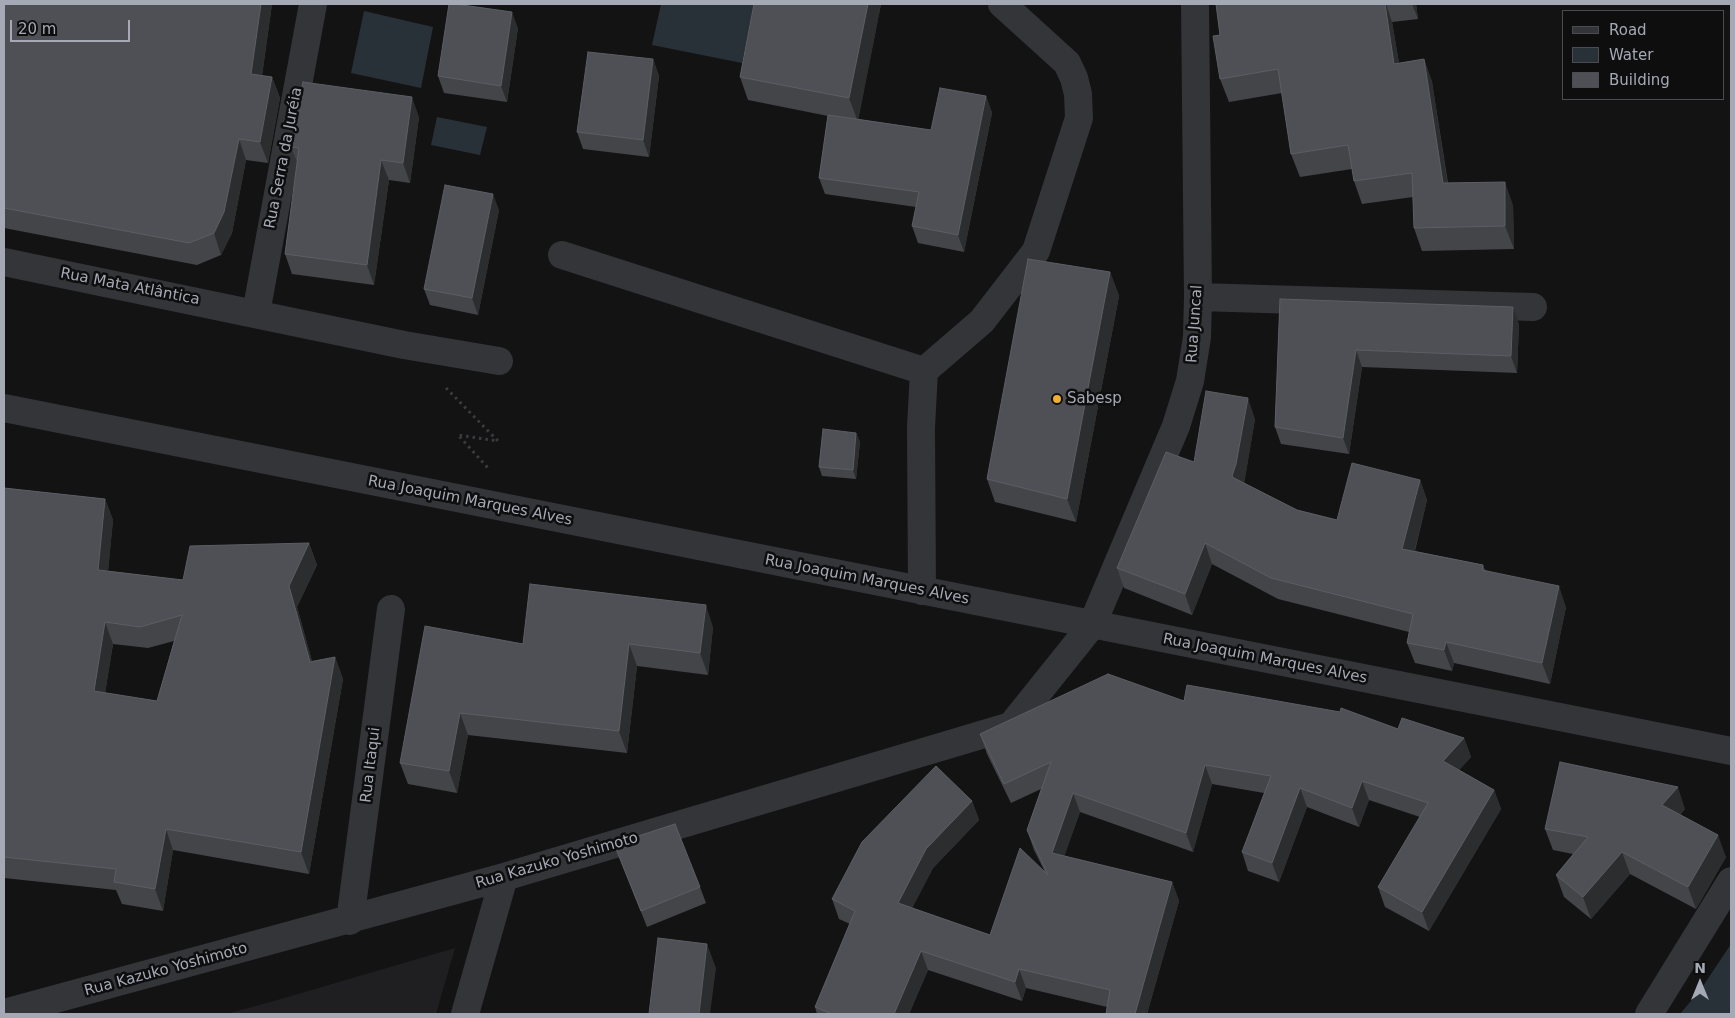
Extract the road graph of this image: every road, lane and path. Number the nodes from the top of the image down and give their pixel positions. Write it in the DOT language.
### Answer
graph roads {
  1 [pos="314,4"];
  2 [pos="1002,4"];
  3 [pos="1195,4"];
  4 [pos="562,255"];
  5 [pos="4,262"];
  6 [pos="1198,297"];
  7 [pos="1533,307"];
  8 [pos="256,313"];
  9 [pos="499,362"];
  10 [pos="924,372"];
  11 [pos="444,386"];
  12 [pos="4,408"];
  13 [pos="491,470"];
  14 [pos="922,591"];
  15 [pos="391,609"];
  16 [pos="1092,625"];
  17 [pos="1731,751"];
  18 [pos="504,877"];
  19 [pos="1731,881"];
  20 [pos="350,921"];
  21 [pos="4,1013"];
  22 [pos="465,1014"];
  23 [pos="1649,1014"];
  1 -- 8 [label="street, Rua Serra da Juréia"];
  2 -- 10 [label="street"];
  3 -- 6 [label="street, Rua Juncal"];
  4 -- 10 [label="street"];
  5 -- 8 [label="street, Rua Mata Atlântica"];
  6 -- 7 [label="street"];
  6 -- 16 [label="street, Rua Juncal"];
  8 -- 9 [label="street, Rua Mata Atlântica"];
  10 -- 14 [label="street"];
  11 -- 13 [label="path"];
  12 -- 14 [label="street, Rua Joaquim Marques Alves"];
  14 -- 16 [label="street, Rua Joaquim Marques Alves"];
  15 -- 20 [label="street, Rua Itaqui"];
  16 -- 17 [label="street, Rua Joaquim Marques Alves"];
  16 -- 18 [label="street, Rua Kazuko Yoshimoto"];
  18 -- 20 [label="street, Rua Kazuko Yoshimoto"];
  18 -- 22 [label="street"];
  19 -- 23 [label="street"];
  20 -- 21 [label="street, Rua Kazuko Yoshimoto"];
}
